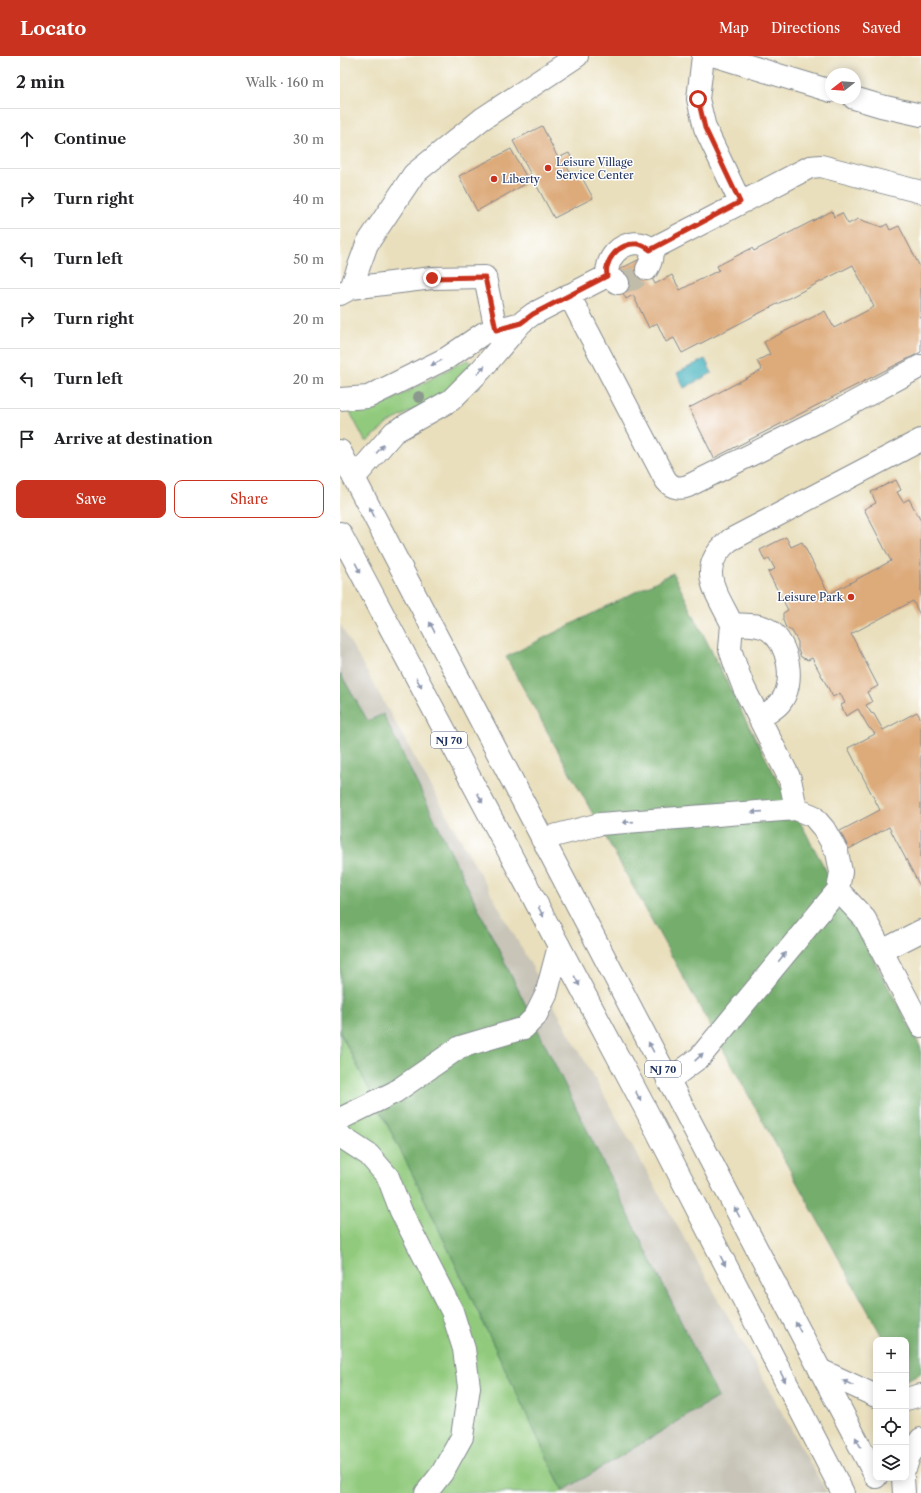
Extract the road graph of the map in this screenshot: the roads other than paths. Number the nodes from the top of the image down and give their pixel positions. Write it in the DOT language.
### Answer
graph roads {
  1 [pos="577,56"];
  2 [pos="703,56"];
  3 [pos="716,56"];
  4 [pos="825,89"];
  5 [pos="861,100"];
  6 [pos="921,115"];
  7 [pos="921,192"];
  8 [pos="740,202"];
  9 [pos="346,291"];
  10 [pos="569,295"];
  11 [pos="521,323"];
  12 [pos="496,330"];
  13 [pos="921,366"];
  14 [pos="340,399"];
  15 [pos="920,444"];
  16 [pos="340,451"];
  17 [pos="354,478"];
  18 [pos="340,533"];
  19 [pos="732,624"];
  20 [pos="760,718"];
  21 [pos="796,809"];
  22 [pos="542,839"];
  23 [pos="838,890"];
  24 [pos="921,931"];
  25 [pos="559,946"];
  26 [pos="882,951"];
  27 [pos="916,1004"];
  28 [pos="921,1026"];
  29 [pos="668,1081"];
  30 [pos="340,1120"];
  31 [pos="340,1136"];
  32 [pos="820,1370"];
  33 [pos="873,1395"];
  34 [pos="921,1395"];
  35 [pos="909,1398"];
  36 [pos="921,1439"];
  37 [pos="909,1456"];
  38 [pos="873,1471"];
  39 [pos="878,1481"];
  40 [pos="903,1481"];
  41 [pos="426,1493"];
  42 [pos="843,1493"];
  43 [pos="884,1493"];
  44 [pos="904,1493"];
  1 -- 9 [label="main road"];
  2 -- 8 [label="main road"];
  3 -- 4 [label="main road"];
  5 -- 6 [label="main road"];
  7 -- 8 [label="main road"];
  8 -- 10 [label="main road"];
  9 -- 12 [label="main road"];
  10 -- 11 [label="main road"];
  10 -- 13 [label="main road"];
  11 -- 12 [label="main road"];
  17 -- 11 [label="main road, one-way"];
  12 -- 14 [label="main road, one-way"];
  15 -- 19 [label="main road"];
  16 -- 17 [label="main road, NJ 70"];
  22 -- 17 [label="main road, NJ 70, one-way"];
  18 -- 25 [label="main road, NJ 70, one-way"];
  19 -- 20 [label="main road"];
  19 -- 20 [label="main road"];
  20 -- 21 [label="main road"];
  21 -- 22 [label="main road, one-way"];
  21 -- 23 [label="main road"];
  29 -- 22 [label="main road, NJ 70, one-way"];
  23 -- 26 [label="main road"];
  29 -- 23 [label="main road, one-way"];
  24 -- 26 [label="main road"];
  25 -- 30 [label="main road"];
  25 -- 42 [label="main road, NJ 70, one-way"];
  26 -- 27 [label="main road"];
  27 -- 28 [label="main road"];
  32 -- 29 [label="main road, NJ 70, one-way"];
  31 -- 41 [label="main road"];
  33 -- 32 [label="main road, one-way"];
  38 -- 32 [label="main road, NJ 70, one-way"];
  34 -- 35 [label="main road"];
  36 -- 37 [label="main road"];
  39 -- 43 [label="main road, NJ 70"];
  40 -- 44 [label="main road"];
}
